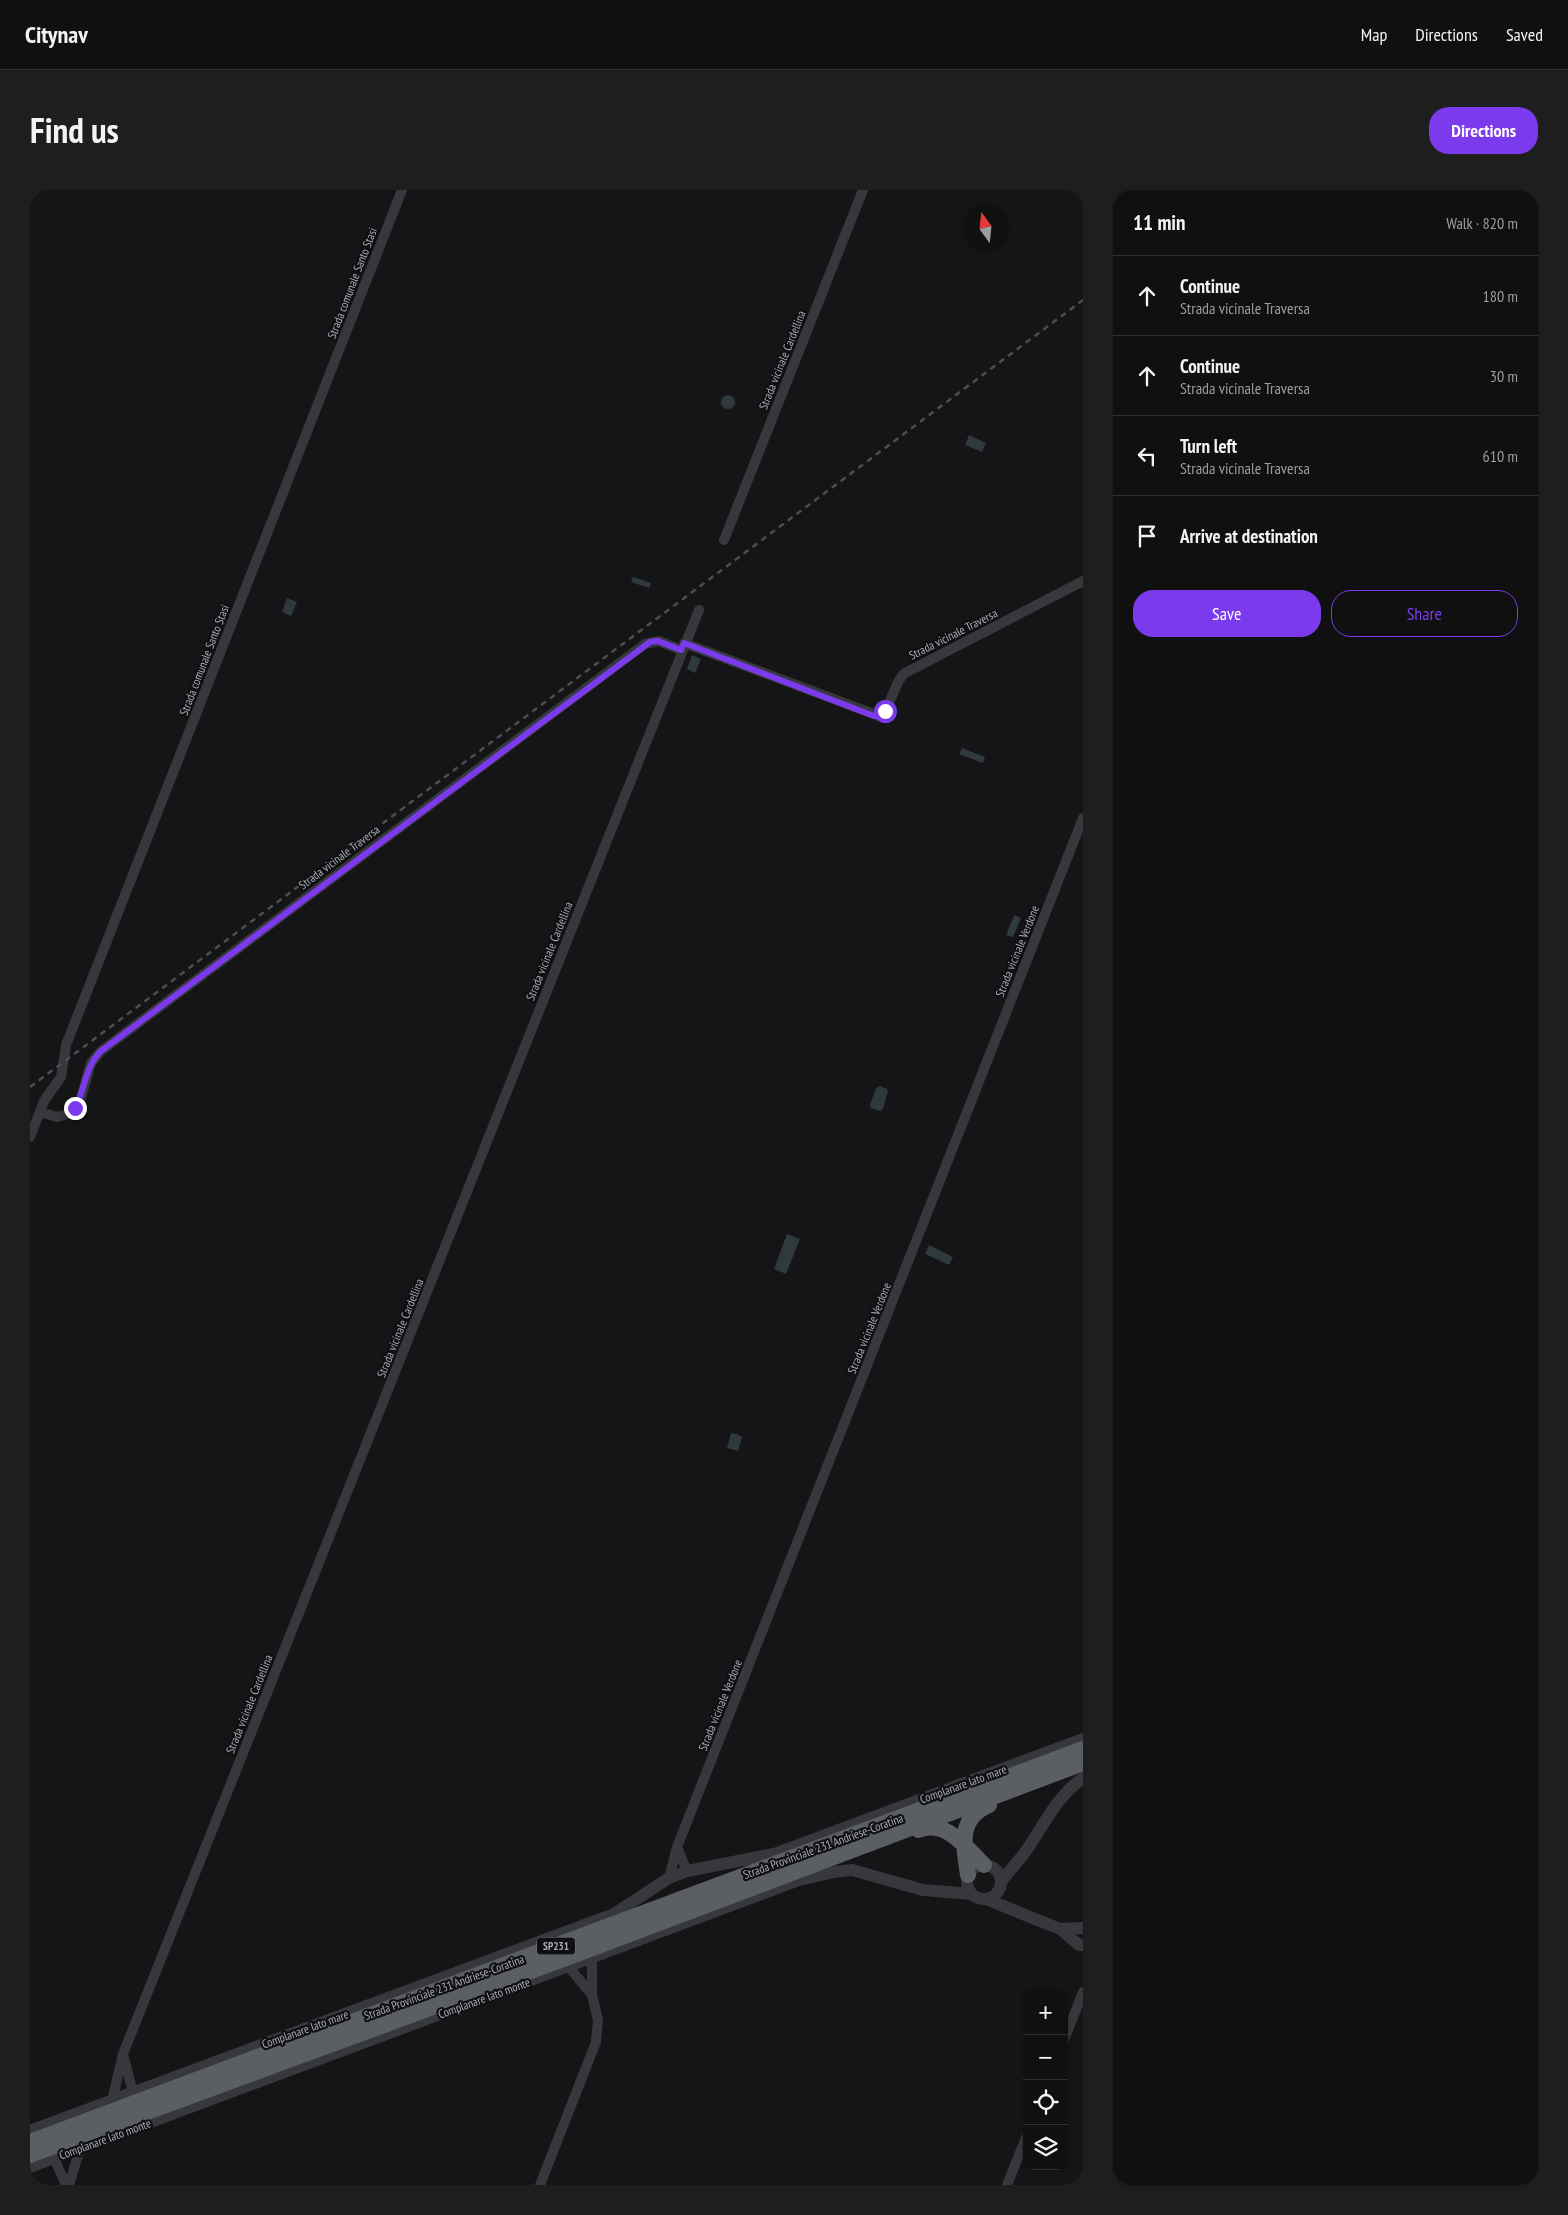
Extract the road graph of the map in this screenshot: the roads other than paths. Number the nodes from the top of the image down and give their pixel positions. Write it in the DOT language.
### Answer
graph roads {
  1 [pos="402,190"];
  2 [pos="863,190"];
  3 [pos="724,540"];
  4 [pos="1083,581"];
  5 [pos="699,610"];
  6 [pos="683,646"];
  7 [pos="1083,818"];
  8 [pos="40,1112"];
  9 [pos="30,1137"];
  10 [pos="1083,1739"];
  11 [pos="1083,1749"];
  12 [pos="1083,1763"];
  13 [pos="1060,1772"];
  14 [pos="1083,1778"];
  15 [pos="964,1846"];
  16 [pos="677,1847"];
  17 [pos="839,1854"];
  18 [pos="1015,1862"];
  19 [pos="988,1866"];
  20 [pos="687,1871"];
  21 [pos="968,1877"];
  22 [pos="669,1878"];
  23 [pos="1000,1884"];
  24 [pos="943,1891"];
  25 [pos="972,1894"];
  26 [pos="986,1899"];
  27 [pos="1016,1912"];
  28 [pos="1060,1929"];
  29 [pos="1082,1930"];
  30 [pos="1082,1948"];
  31 [pos="592,1957"];
  32 [pos="568,1966"];
  33 [pos="1083,1992"];
  34 [pos="592,1995"];
  35 [pos="1066,2035"];
  36 [pos="123,2054"];
  37 [pos="133,2093"];
  38 [pos="112,2101"];
  39 [pos="30,2131"];
  40 [pos="30,2142"];
  41 [pos="1023,2145"];
  42 [pos="80,2148"];
  43 [pos="30,2155"];
  44 [pos="54,2158"];
  45 [pos="30,2167"];
  46 [pos="67,2185"];
  47 [pos="540,2185"];
  48 [pos="1007,2185"];
  1 -- 8 [label="street, Strada comunale Santo Stasi"];
  2 -- 3 [label="street, Strada vicinale Cardellina"];
  4 -- 6 [label="street, Strada vicinale Traversa"];
  5 -- 6 [label="street, Strada vicinale Cardellina"];
  6 -- 8 [label="street, Strada vicinale Traversa"];
  6 -- 36 [label="street, Strada vicinale Cardellina"];
  7 -- 16 [label="street, Strada vicinale Verdone"];
  8 -- 9 [label="street, Strada comunale Santo Stasi"];
  10 -- 20 [label="street, Complanare lato mare"];
  11 -- 40 [label="highway, Strada Provinciale 231 Andriese-Coratina / SP231"];
  12 -- 13 [label="highway, Strada Provinciale 231 Andriese-Coratina / SP231"];
  13 -- 15 [label="highway"];
  13 -- 17 [label="highway, Strada Provinciale 231 Andriese-Coratina / SP231"];
  14 -- 18 [label="street"];
  15 -- 17 [label="highway"];
  15 -- 19 [label="highway"];
  15 -- 21 [label="highway"];
  16 -- 20 [label="street"];
  16 -- 22 [label="street, Strada vicinale Verdone"];
  17 -- 43 [label="highway, Strada Provinciale 231 Andriese-Coratina / SP231"];
  18 -- 19 [label="street"];
  18 -- 23 [label="street"];
  19 -- 21 [label="street"];
  19 -- 23 [label="street"];
  20 -- 22 [label="street, Complanare lato mare"];
  21 -- 24 [label="street"];
  21 -- 25 [label="street"];
  22 -- 37 [label="street, Complanare lato mare"];
  23 -- 26 [label="street"];
  23 -- 27 [label="street"];
  24 -- 25 [label="street, Complanare lato monte"];
  24 -- 31 [label="street, Complanare lato monte"];
  25 -- 26 [label="street"];
  26 -- 27 [label="street"];
  27 -- 28 [label="street"];
  28 -- 29 [label="street"];
  28 -- 30 [label="street"];
  31 -- 32 [label="street, Complanare lato monte"];
  31 -- 34 [label="street"];
  32 -- 34 [label="street"];
  32 -- 42 [label="street, Complanare lato monte"];
  33 -- 35 [label="street"];
  34 -- 47 [label="street"];
  36 -- 37 [label="street"];
  36 -- 38 [label="street, Strada vicinale Cardellina"];
  37 -- 38 [label="street, Complanare lato mare"];
  38 -- 39 [label="street, Complanare lato mare"];
  41 -- 48 [label="street"];
  42 -- 44 [label="street, Complanare lato monte"];
  42 -- 46 [label="street"];
  44 -- 45 [label="street, Complanare lato monte"];
  44 -- 46 [label="street"];
}
